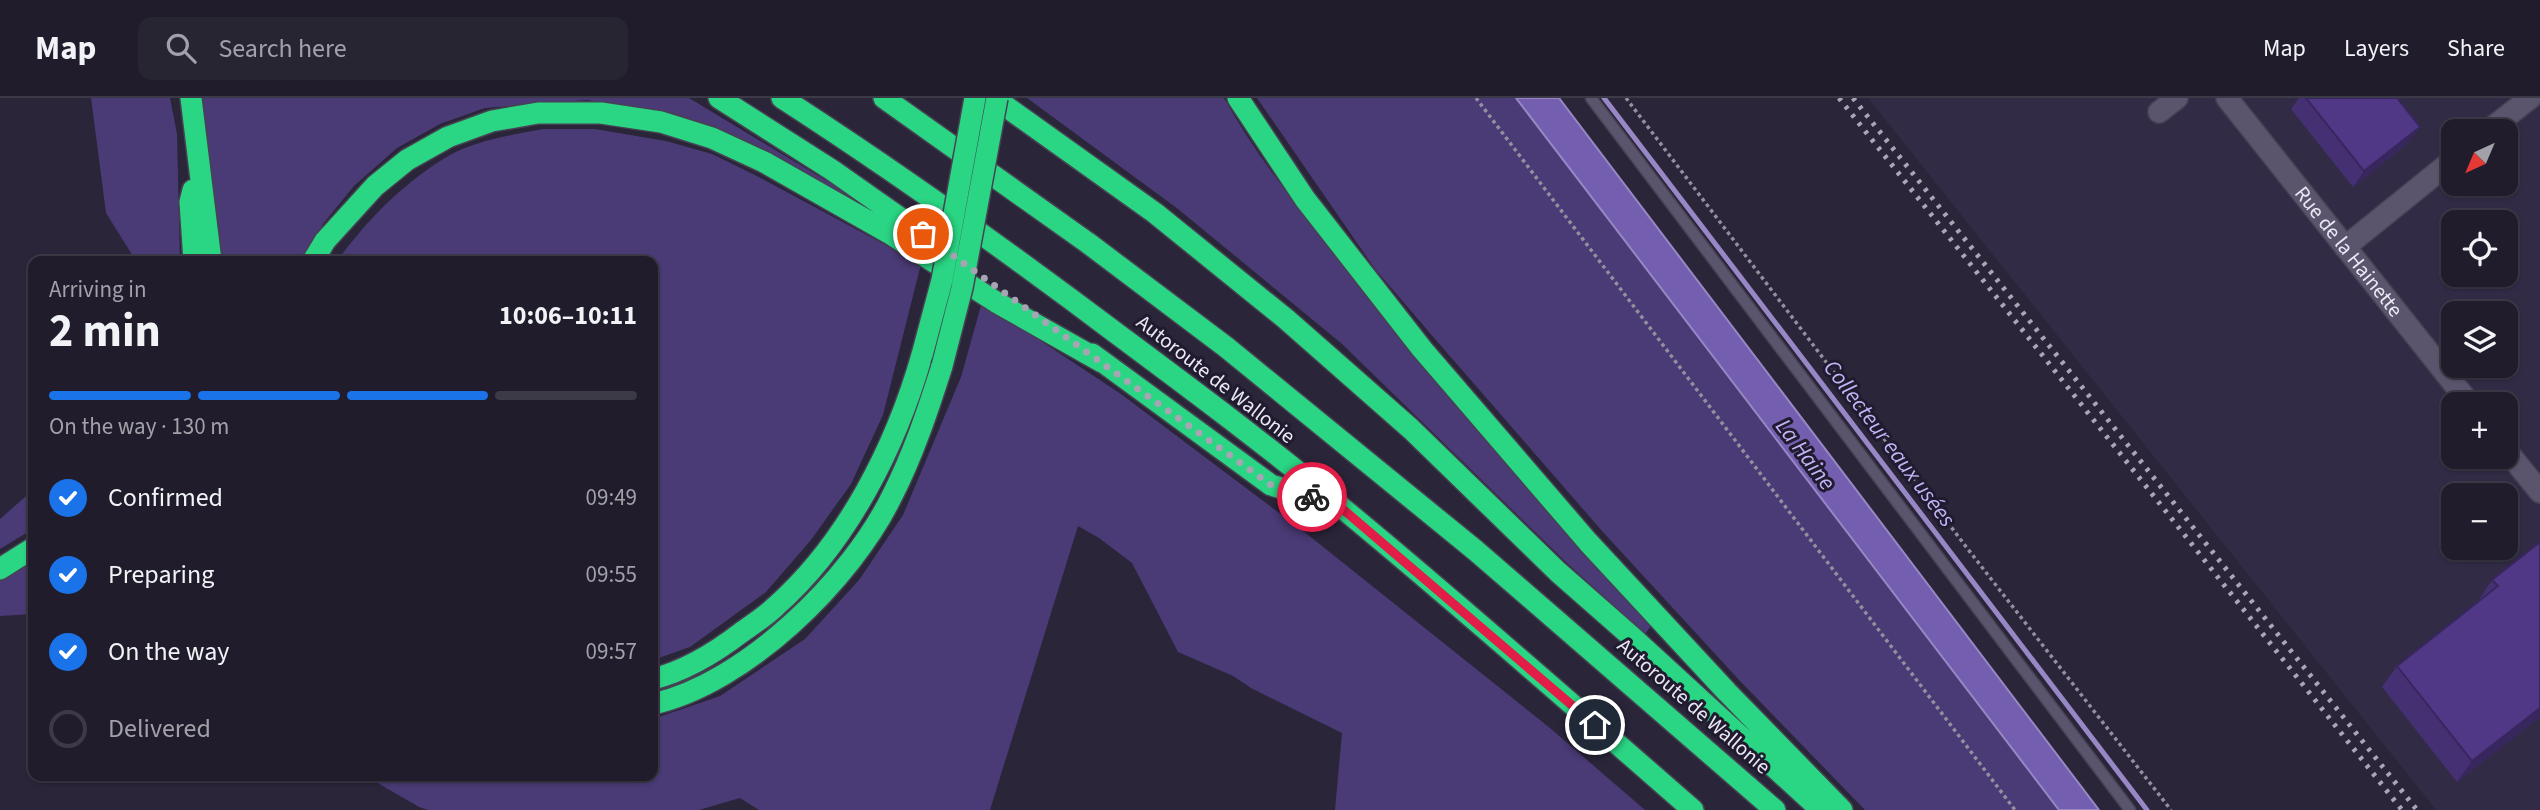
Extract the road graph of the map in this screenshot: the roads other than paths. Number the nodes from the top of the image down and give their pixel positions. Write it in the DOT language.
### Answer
graph roads {
  1 [pos="191,98"];
  2 [pos="719,98"];
  3 [pos="782,98"];
  4 [pos="884,98"];
  5 [pos="975,98"];
  6 [pos="996,98"];
  7 [pos="1238,98"];
  8 [pos="1591,98"];
  9 [pos="2177,98"];
  10 [pos="2227,98"];
  11 [pos="2530,98"];
  12 [pos="2160,112"];
  13 [pos="2503,119"];
  14 [pos="200,165"];
  15 [pos="2441,169"];
  16 [pos="2345,247"];
  17 [pos="194,256"];
  18 [pos="210,256"];
  19 [pos="316,256"];
  20 [pos="1102,362"];
  21 [pos="2460,392"];
  22 [pos="2518,465"];
  23 [pos="2540,492"];
  24 [pos="1338,505"];
  25 [pos="28,551"];
  26 [pos="0,569"];
  27 [pos="658,678"];
  28 [pos="658,702"];
  29 [pos="1693,810"];
  30 [pos="1775,810"];
  31 [pos="1821,810"];
  32 [pos="1842,810"];
  33 [pos="2130,810"];
  1 -- 14 [label="highway"];
  2 -- 20 [label="highway"];
  3 -- 24 [label="highway, Autoroute de Wallonie"];
  4 -- 30 [label="highway, Autoroute de Wallonie"];
  5 -- 27 [label="highway, bridge"];
  6 -- 28 [label="highway, bridge"];
  6 -- 31 [label="highway"];
  7 -- 32 [label="highway"];
  8 -- 33 [label="lane"];
  9 -- 12 [label="street"];
  10 -- 16 [label="street, Rue de la Hainette"];
  11 -- 13 [label="street"];
  14 -- 17 [label="highway"];
  14 -- 18 [label="highway"];
  15 -- 16 [label="street"];
  16 -- 21 [label="street, Rue de la Hainette"];
  19 -- 20 [label="highway"];
  20 -- 24 [label="highway"];
  22 -- 23 [label="street"];
  24 -- 29 [label="highway, Autoroute de Wallonie"];
  25 -- 26 [label="highway"];
}
